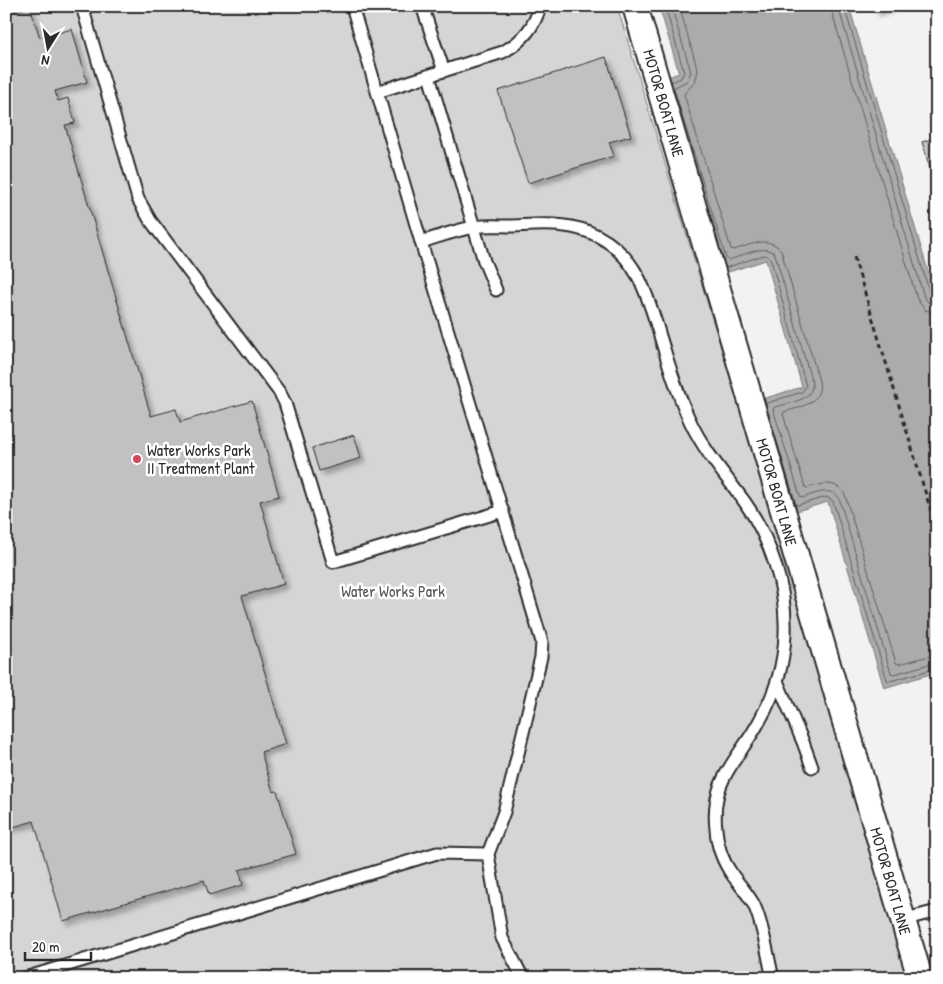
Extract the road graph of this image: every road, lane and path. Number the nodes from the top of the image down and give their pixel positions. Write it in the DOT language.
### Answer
graph roads {
  1 [pos="82,6"];
  2 [pos="352,6"];
  3 [pos="422,6"];
  4 [pos="540,6"];
  5 [pos="635,6"];
  6 [pos="444,71"];
  7 [pos="429,76"];
  8 [pos="377,92"];
  9 [pos="474,227"];
  10 [pos="421,242"];
  11 [pos="854,257"];
  12 [pos="496,290"];
  13 [pos="503,511"];
  14 [pos="937,531"];
  15 [pos="777,682"];
  16 [pos="812,767"];
  17 [pos="488,854"];
  18 [pos="937,911"];
  19 [pos="902,920"];
  20 [pos="25,978"];
  21 [pos="523,978"];
  22 [pos="773,978"];
  23 [pos="920,978"];
  1 -- 13 [label="lane"];
  2 -- 8 [label="lane"];
  3 -- 6 [label="lane"];
  4 -- 6 [label="lane"];
  5 -- 19 [label="street, MOTOR BOAT LANE"];
  6 -- 7 [label="lane"];
  7 -- 8 [label="lane"];
  7 -- 9 [label="lane"];
  8 -- 10 [label="lane"];
  9 -- 10 [label="lane"];
  9 -- 12 [label="lane"];
  9 -- 15 [label="lane"];
  10 -- 13 [label="lane"];
  11 -- 14 [label="path"];
  13 -- 17 [label="lane"];
  15 -- 16 [label="lane"];
  15 -- 22 [label="lane"];
  17 -- 20 [label="lane"];
  17 -- 21 [label="lane"];
  18 -- 19 [label="lane"];
  19 -- 23 [label="street, MOTOR BOAT LANE"];
}
